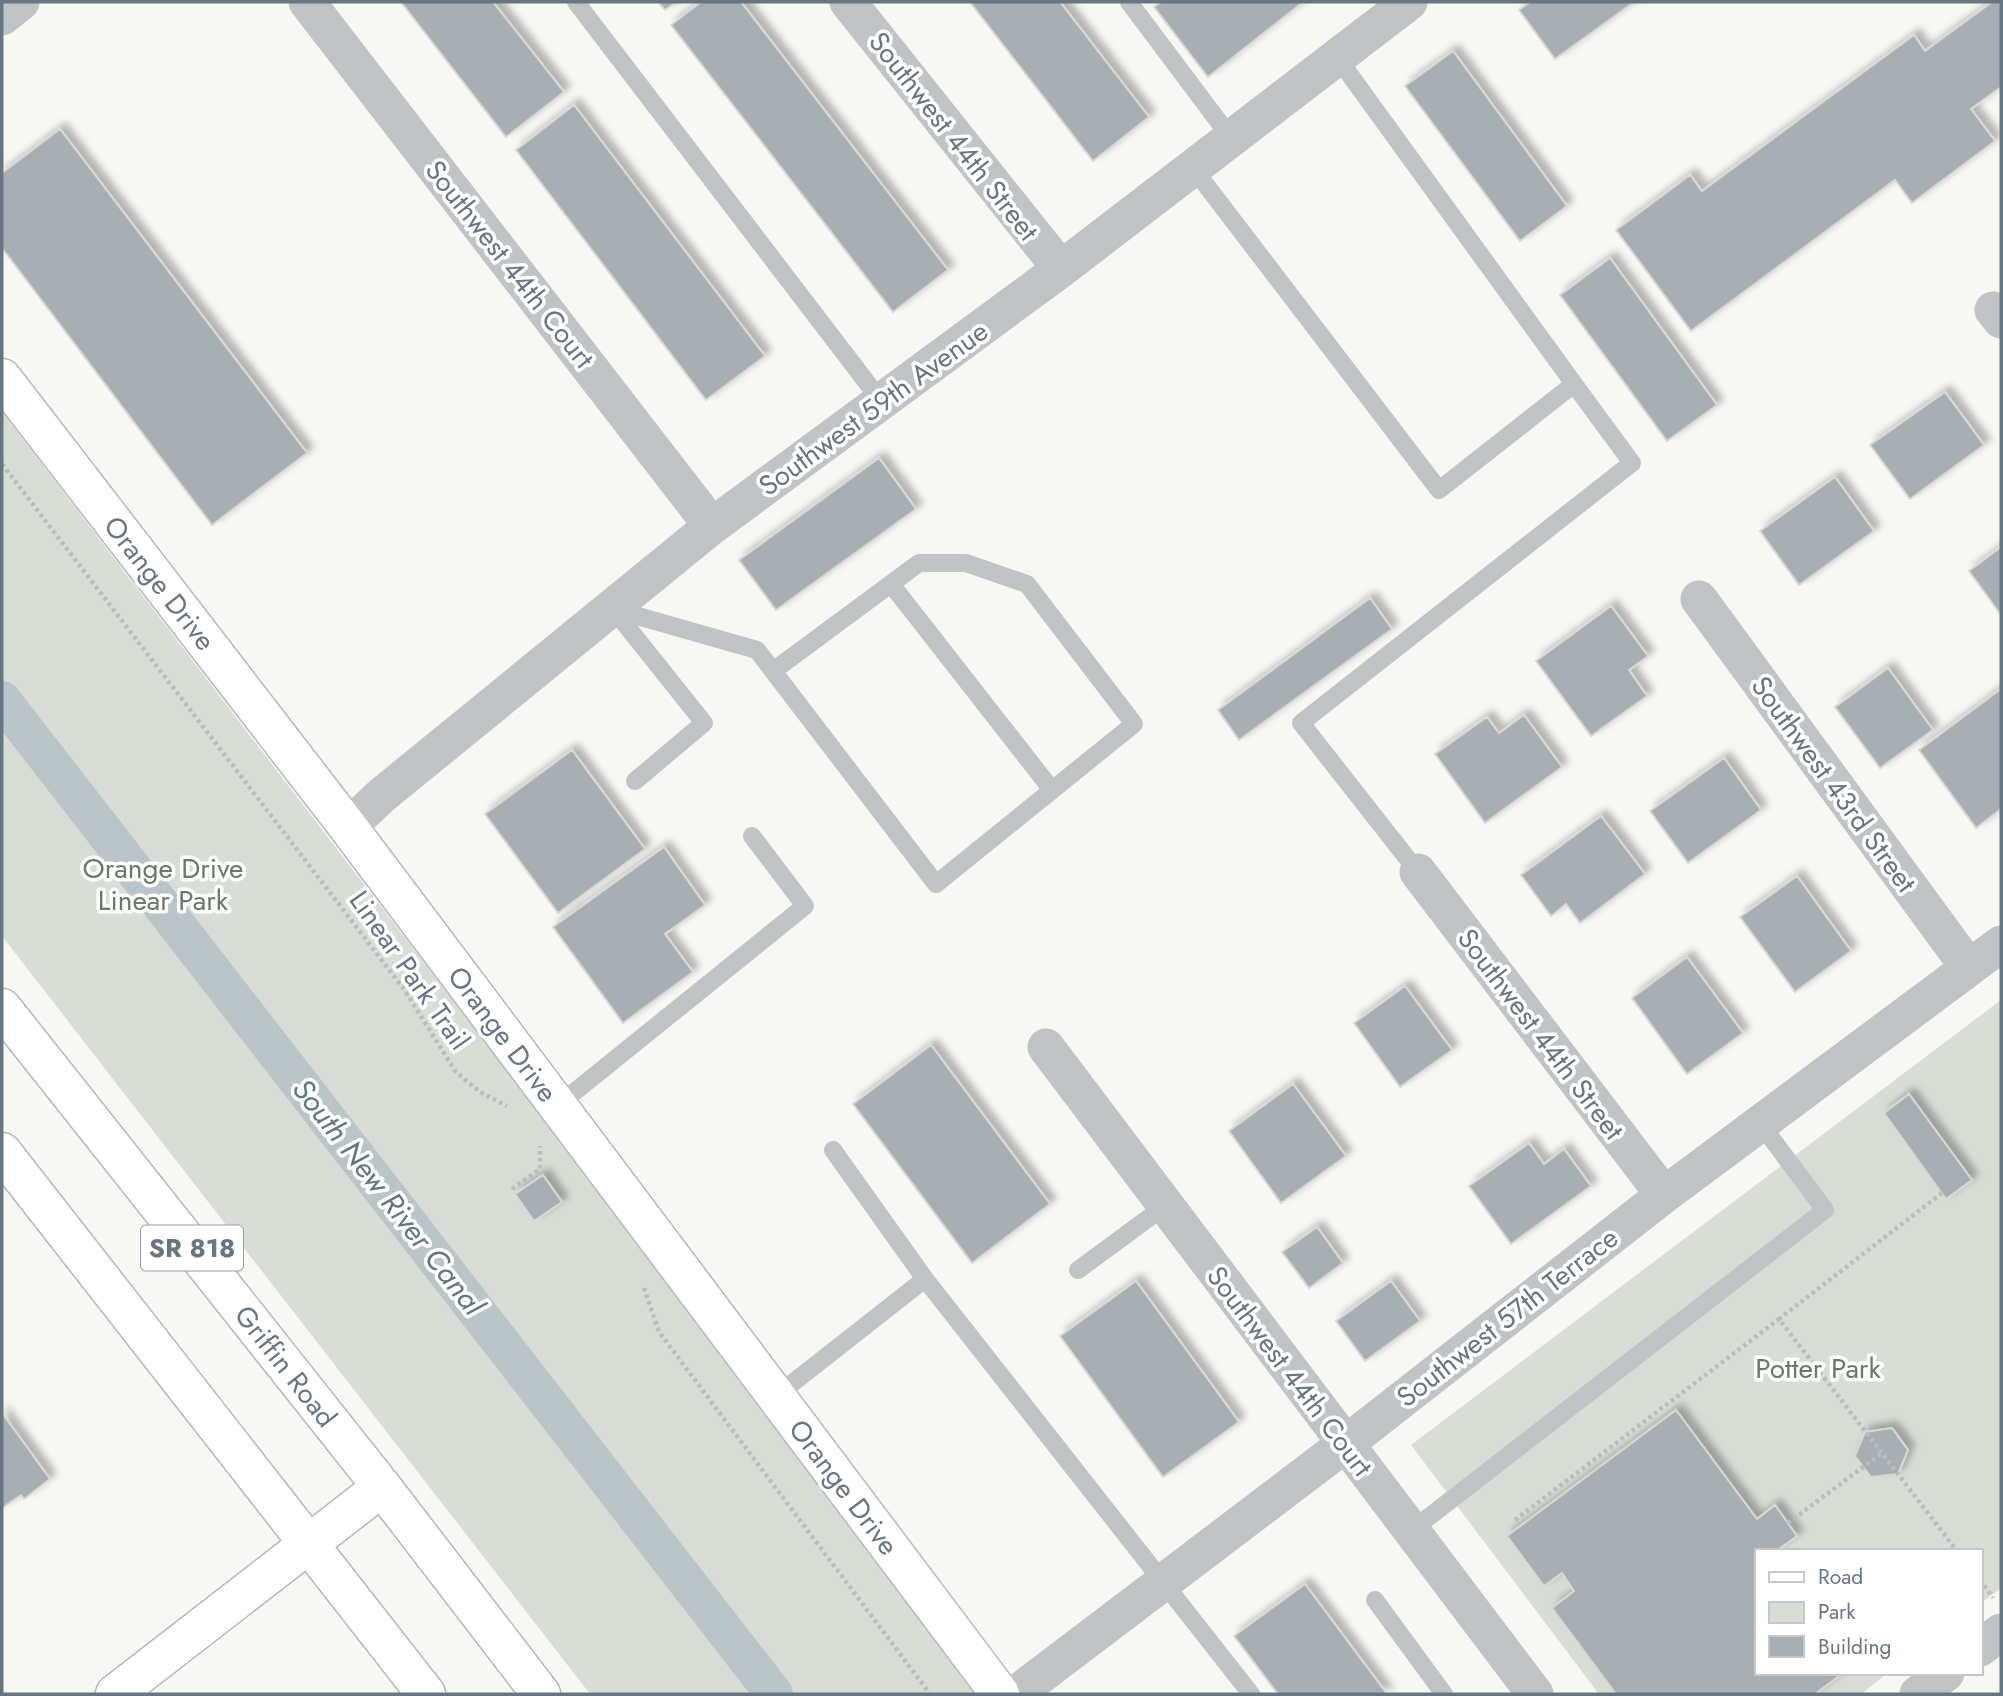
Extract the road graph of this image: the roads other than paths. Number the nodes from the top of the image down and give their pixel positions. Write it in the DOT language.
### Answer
graph roads {
  1 [pos="21,2"];
  2 [pos="307,2"];
  3 [pos="576,2"];
  4 [pos="848,2"];
  5 [pos="1129,2"];
  6 [pos="1409,2"];
  7 [pos="2,17"];
  8 [pos="1337,57"];
  9 [pos="1231,138"];
  10 [pos="1193,168"];
  11 [pos="1060,270"];
  12 [pos="2,378"];
  13 [pos="1574,384"];
  14 [pos="881,401"];
  15 [pos="712,526"];
  16 [pos="891,584"];
  17 [pos="1699,599"];
  18 [pos="613,608"];
  19 [pos="773,671"];
  20 [pos="635,781"];
  21 [pos="1052,790"];
  22 [pos="348,827"];
  23 [pos="752,836"];
  24 [pos="1418,872"];
  25 [pos="2001,944"];
  26 [pos="1969,968"];
  27 [pos="2,1008"];
  28 [pos="1046,1046"];
  29 [pos="549,1122"];
  30 [pos="1760,1123"];
  31 [pos="834,1150"];
  32 [pos="2,1152"];
  33 [pos="1664,1195"];
  34 [pos="1165,1206"];
  35 [pos="1078,1270"];
  36 [pos="925,1279"];
  37 [pos="776,1396"];
  38 [pos="1344,1445"];
  39 [pos="382,1488"];
  40 [pos="1412,1530"];
  41 [pos="310,1544"];
  42 [pos="1166,1582"];
  43 [pos="1375,1600"];
  44 [pos="1999,1617"];
  45 [pos="1982,1645"];
  46 [pos="1943,1675"];
  47 [pos="1524,1690"];
  48 [pos="115,1694"];
  49 [pos="426,1694"];
  50 [pos="541,1694"];
  51 [pos="1000,1694"];
  52 [pos="1016,1694"];
  53 [pos="1251,1694"];
  54 [pos="1444,1694"];
  55 [pos="1918,1694"];
  1 -- 7 [label="street"];
  2 -- 15 [label="street, Southwest 44th Court"];
  3 -- 14 [label="lane"];
  4 -- 11 [label="street, Southwest 44th Street"];
  5 -- 9 [label="lane"];
  6 -- 8 [label="street, Southwest 59th Avenue"];
  8 -- 9 [label="street, Southwest 59th Avenue"];
  8 -- 13 [label="lane"];
  9 -- 10 [label="street, Southwest 59th Avenue"];
  10 -- 11 [label="street, Southwest 59th Avenue"];
  10 -- 13 [label="lane"];
  11 -- 14 [label="street, Southwest 59th Avenue"];
  12 -- 22 [label="street, Orange Drive"];
  13 -- 24 [label="lane"];
  14 -- 15 [label="street, Southwest 59th Avenue"];
  15 -- 18 [label="street, Southwest 59th Avenue"];
  16 -- 19 [label="lane"];
  16 -- 21 [label="lane"];
  16 -- 21 [label="lane"];
  17 -- 26 [label="street, Southwest 43rd Street"];
  18 -- 19 [label="lane"];
  18 -- 20 [label="lane"];
  18 -- 22 [label="street, Southwest 59th Avenue"];
  19 -- 21 [label="lane"];
  22 -- 29 [label="street, Orange Drive"];
  23 -- 29 [label="lane"];
  24 -- 33 [label="street, Southwest 44th Street"];
  25 -- 26 [label="street, Southwest 57th Terrace"];
  26 -- 30 [label="street, Southwest 57th Terrace"];
  27 -- 39 [label="street, Griffin Road / SR 818"];
  28 -- 34 [label="street, Southwest 44th Court"];
  29 -- 37 [label="street, Orange Drive"];
  30 -- 33 [label="street, Southwest 57th Terrace"];
  30 -- 40 [label="lane"];
  31 -- 36 [label="lane"];
  32 -- 41 [label="street, SR 818"];
  33 -- 38 [label="street, Southwest 57th Terrace"];
  34 -- 35 [label="lane"];
  34 -- 38 [label="street, Southwest 44th Court"];
  36 -- 37 [label="lane"];
  36 -- 42 [label="lane"];
  37 -- 51 [label="street, Orange Drive"];
  38 -- 40 [label="street, Southwest 44th Court"];
  38 -- 42 [label="street, Southwest 57th Terrace"];
  39 -- 41 [label="street"];
  39 -- 50 [label="street, Griffin Road / SR 818"];
  40 -- 47 [label="street, Southwest 44th Court"];
  41 -- 48 [label="street"];
  41 -- 49 [label="street, SR 818"];
  42 -- 52 [label="street, Southwest 57th Terrace"];
  42 -- 53 [label="lane"];
  43 -- 54 [label="lane"];
  44 -- 45 [label="street"];
  46 -- 55 [label="street"];
}
